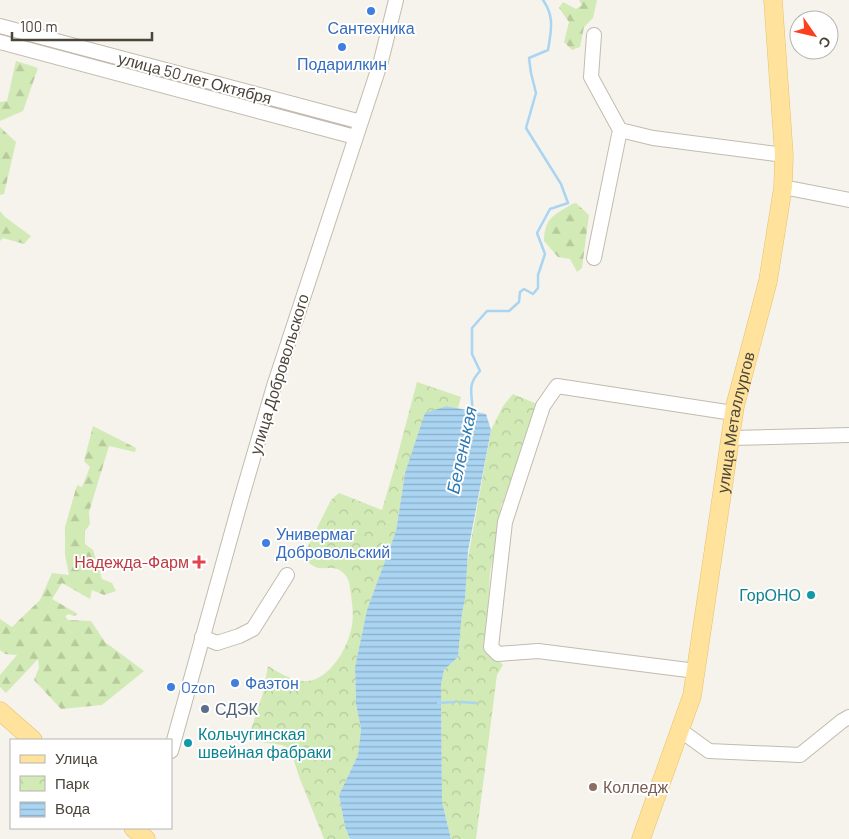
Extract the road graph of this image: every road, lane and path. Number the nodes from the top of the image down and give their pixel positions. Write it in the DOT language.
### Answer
graph roads {
  1 [pos="396,0"];
  2 [pos="774,0"];
  3 [pos="0,26"];
  4 [pos="594,35"];
  5 [pos="0,42"];
  6 [pos="360,122"];
  7 [pos="620,130"];
  8 [pos="355,137"];
  9 [pos="784,155"];
  10 [pos="783,187"];
  11 [pos="849,200"];
  12 [pos="594,258"];
  13 [pos="734,413"];
  14 [pos="849,435"];
  15 [pos="730,438"];
  16 [pos="288,575"];
  17 [pos="202,637"];
  18 [pos="696,671"];
  19 [pos="0,711"];
  20 [pos="849,717"];
  21 [pos="680,730"];
  22 [pos="32,739"];
  23 [pos="172,747"];
  24 [pos="134,829"];
  25 [pos="146,839"];
  26 [pos="641,839"];
  1 -- 6 [label="street, улица Добровольского"];
  2 -- 9 [label="main road, улица Металлургов"];
  3 -- 6 [label="street, улица 50 лет Октября"];
  4 -- 7 [label="street"];
  5 -- 8 [label="street, улица 50 лет Октября"];
  6 -- 8 [label="street, улица Добровольского"];
  7 -- 9 [label="street"];
  7 -- 12 [label="street"];
  8 -- 17 [label="street, улица Добровольского"];
  9 -- 10 [label="main road, улица Металлургов"];
  10 -- 11 [label="street"];
  10 -- 13 [label="main road, улица Металлургов"];
  13 -- 15 [label="main road, улица Металлургов"];
  13 -- 18 [label="street"];
  14 -- 15 [label="street"];
  15 -- 18 [label="main road, улица Металлургов"];
  16 -- 17 [label="street"];
  17 -- 23 [label="street, улица Добровольского"];
  18 -- 21 [label="main road, улица Металлургов"];
  19 -- 22 [label="main road"];
  20 -- 21 [label="street"];
  21 -- 26 [label="main road, улица Металлургов"];
  24 -- 25 [label="main road"];
}
